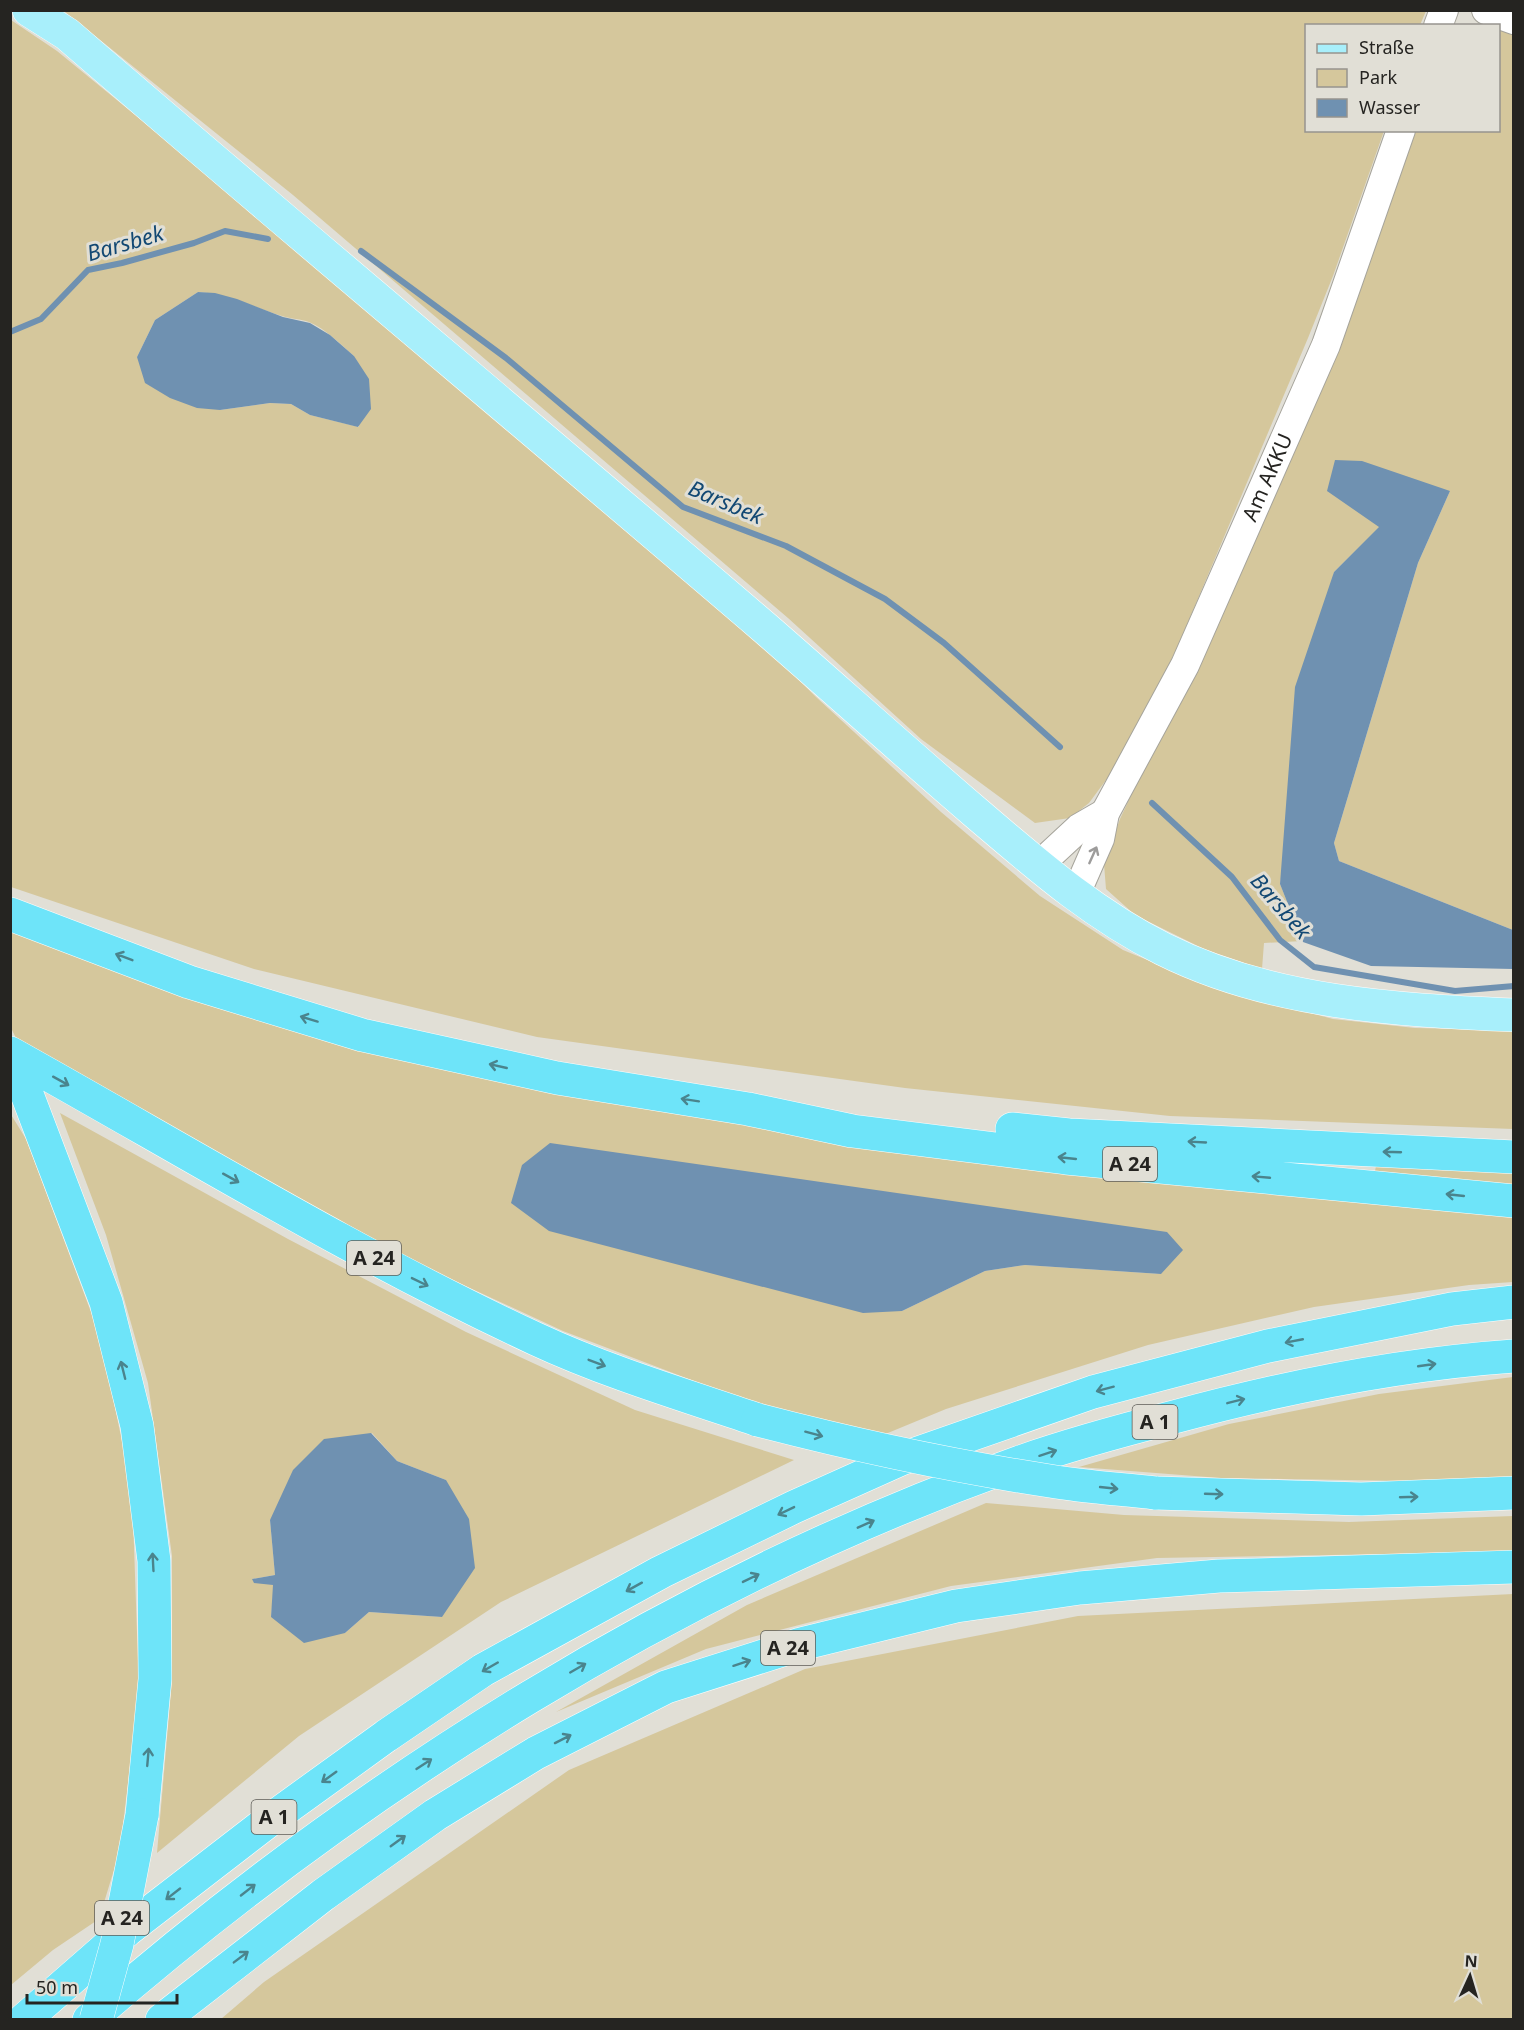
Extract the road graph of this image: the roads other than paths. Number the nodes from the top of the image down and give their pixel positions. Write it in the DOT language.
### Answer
graph roads {
  1 [pos="29,10"];
  2 [pos="1486,10"];
  3 [pos="1514,20"];
  4 [pos="1400,132"];
  5 [pos="1104,813"];
  6 [pos="1038,866"];
  7 [pos="1075,896"];
  8 [pos="10,914"];
  9 [pos="1514,1015"];
  10 [pos="10,1053"];
  11 [pos="10,1065"];
  12 [pos="748,1109"];
  13 [pos="1514,1157"];
  14 [pos="1514,1201"];
  15 [pos="1514,1302"];
  16 [pos="1514,1317"];
  17 [pos="1351,1330"];
  18 [pos="1514,1356"];
  19 [pos="1514,1493"];
  20 [pos="1514,1567"];
  21 [pos="24,2019"];
  22 [pos="89,2019"];
  23 [pos="96,2019"];
  24 [pos="162,2019"];
  1 -- 6 [label="main road"];
  2 -- 3 [label="street"];
  4 -- 5 [label="street, Am AKKU"];
  5 -- 6 [label="street"];
  7 -- 5 [label="street, Am AKKU, one-way"];
  6 -- 7 [label="main road"];
  7 -- 9 [label="main road"];
  12 -- 8 [label="highway, A 24, one-way"];
  10 -- 19 [label="highway, A 24, one-way, bridge"];
  23 -- 11 [label="highway, A 24, one-way, bridge"];
  13 -- 12 [label="highway, A 24, one-way"];
  14 -- 12 [label="highway, A 24, one-way"];
  15 -- 17 [label="highway, A 1"];
  16 -- 17 [label="highway, A 1"];
  17 -- 21 [label="highway, A 1, one-way"];
  22 -- 18 [label="highway, A 1, one-way"];
  24 -- 20 [label="highway, A 24, one-way"];
}
